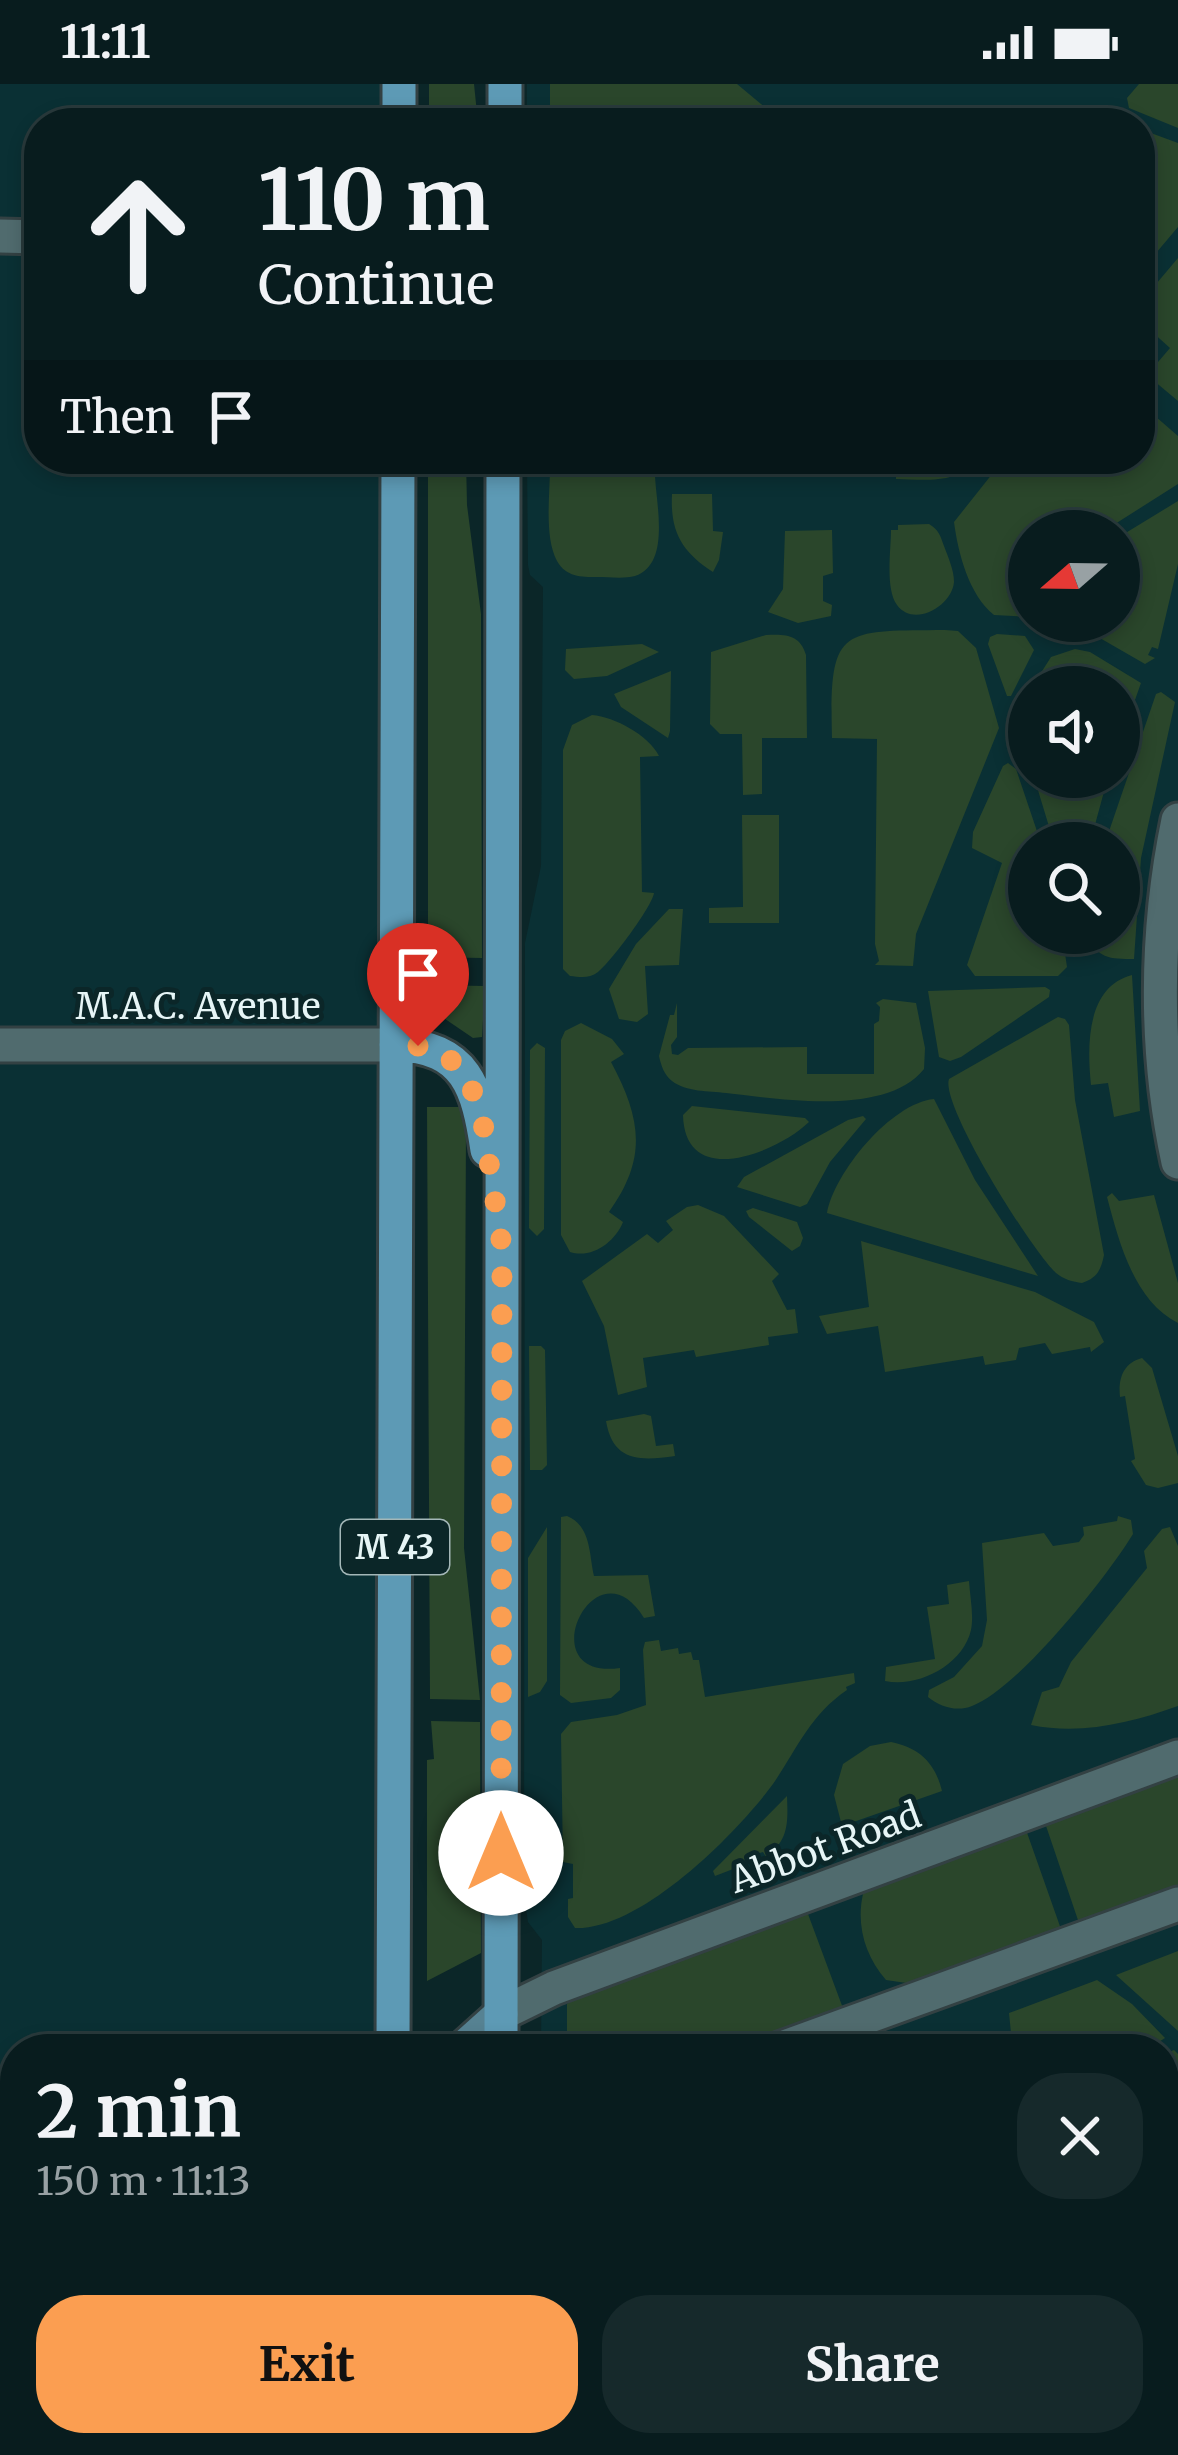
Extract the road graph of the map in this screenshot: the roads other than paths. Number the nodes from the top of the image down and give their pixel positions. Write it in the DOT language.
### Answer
graph roads {
  1 [pos="398,474"];
  2 [pos="485,474"];
  3 [pos="503,474"];
  4 [pos="503,566"];
  5 [pos="1178,820"];
  6 [pos="396,1045"];
  7 [pos="0,1046"];
  8 [pos="1178,1162"];
  9 [pos="502,1246"];
  10 [pos="1178,1757"];
  11 [pos="1178,1904"];
  12 [pos="501,2014"];
  13 [pos="393,2034"];
  14 [pos="479,2034"];
  15 [pos="501,2034"];
  16 [pos="820,2034"];
  1 -- 6 [label="main road, M 43"];
  2 -- 4 [label="main road"];
  3 -- 4 [label="main road, M 43"];
  4 -- 9 [label="main road, M 43"];
  5 -- 8 [label="street"];
  6 -- 7 [label="street, M.A.C. Avenue"];
  6 -- 9 [label="main road"];
  6 -- 13 [label="main road, M 43"];
  9 -- 12 [label="main road, M 43"];
  10 -- 12 [label="street, Abbot Road"];
  11 -- 16 [label="street"];
  12 -- 14 [label="main road"];
  12 -- 15 [label="main road, M 43"];
}
